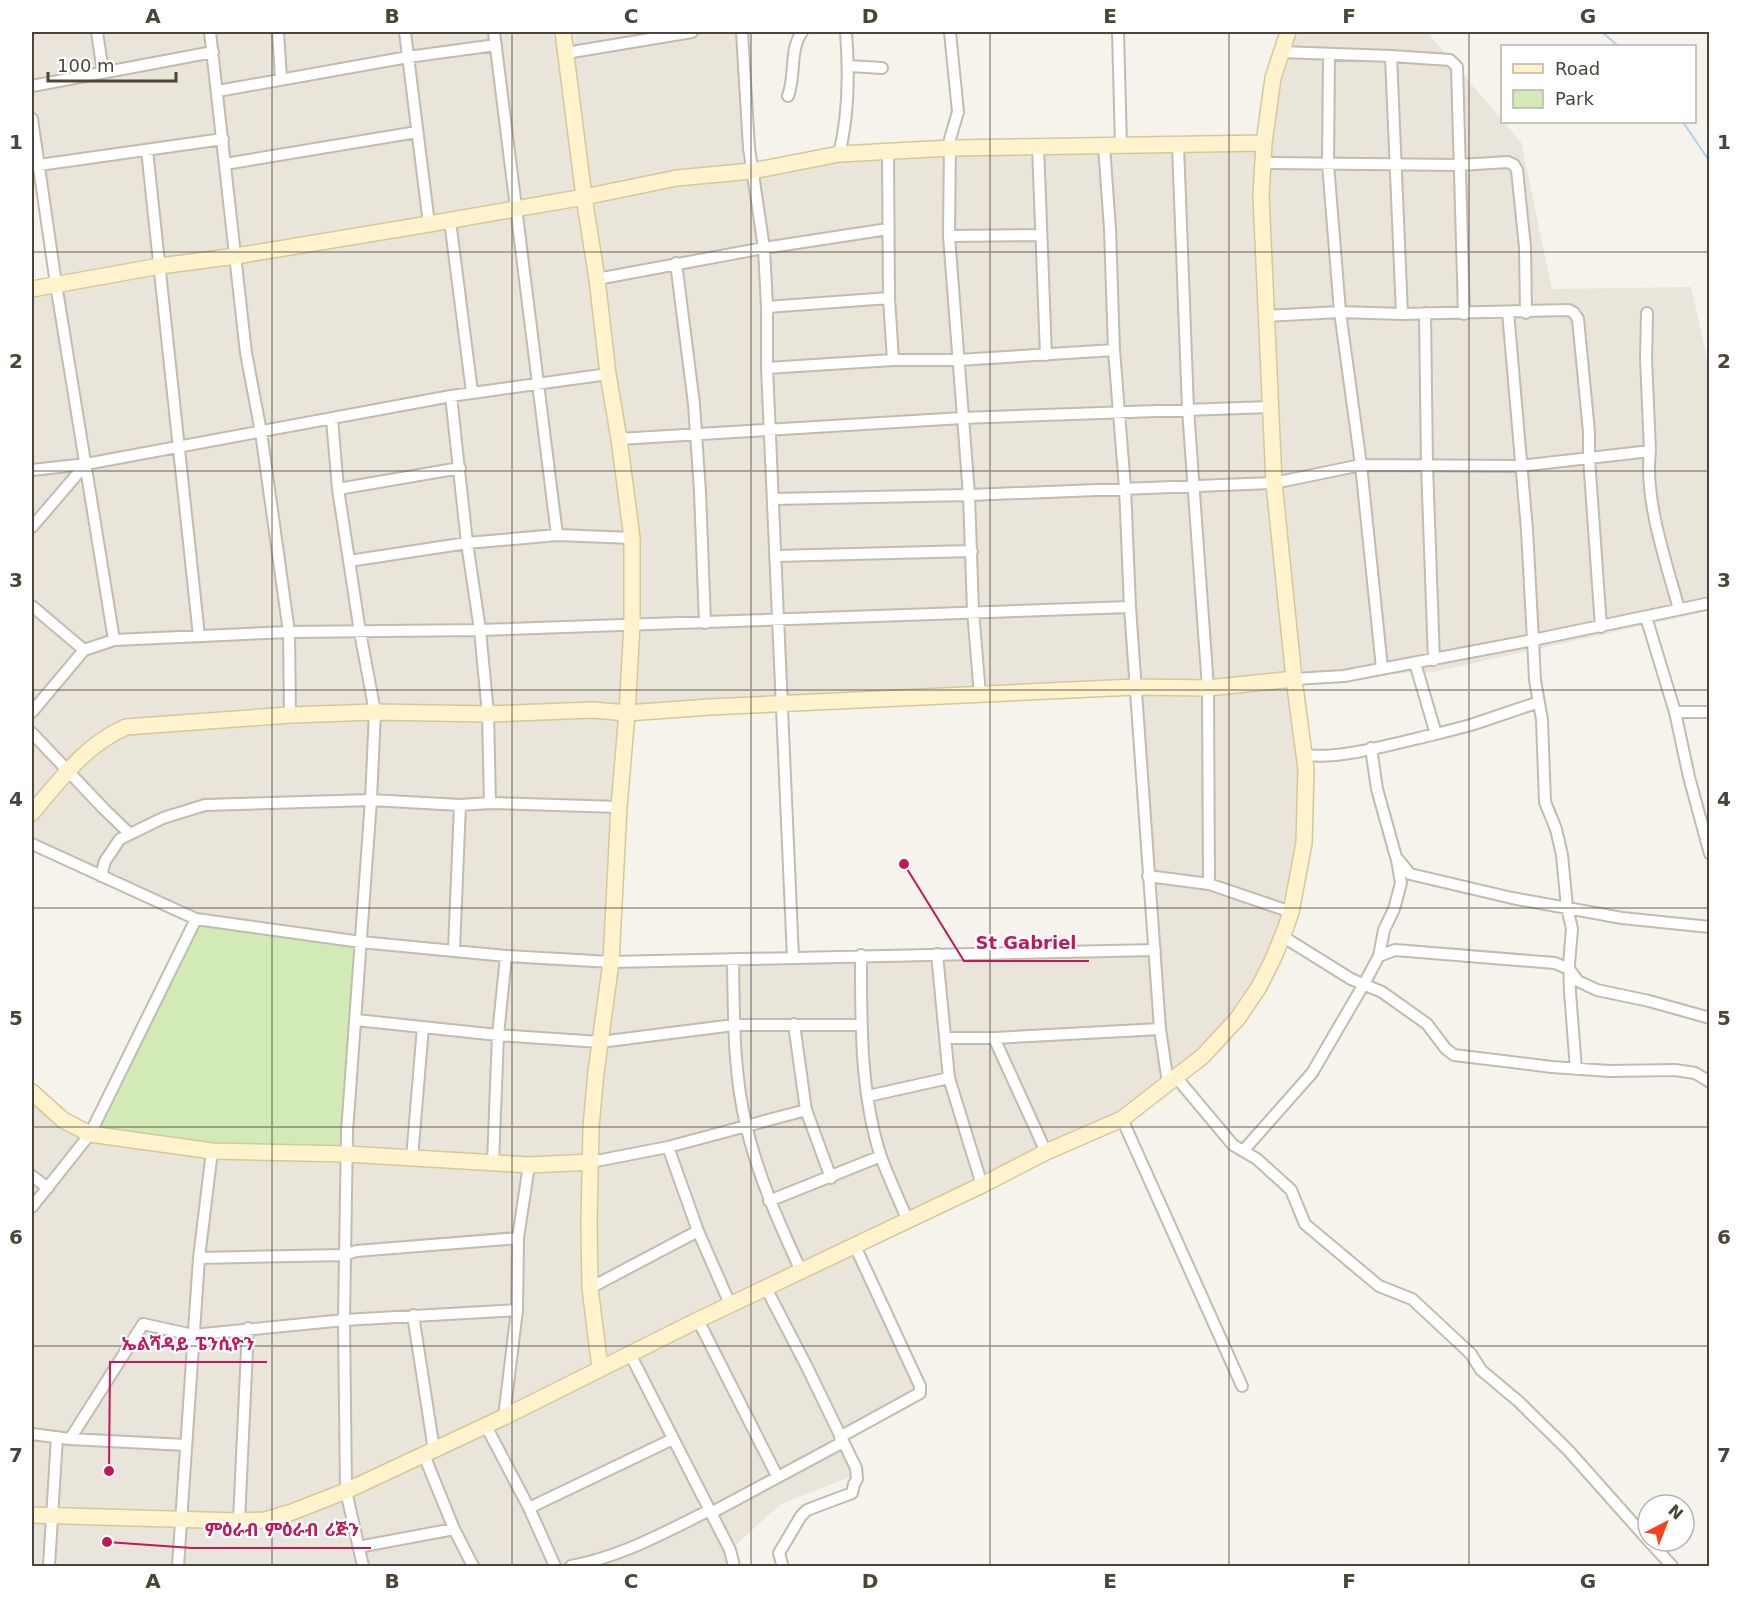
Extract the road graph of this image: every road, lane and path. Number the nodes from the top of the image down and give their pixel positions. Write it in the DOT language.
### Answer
graph roads {
  1 [pos="97,32"];
  2 [pos="210,32"];
  3 [pos="278,32"];
  4 [pos="405,32"];
  5 [pos="494,32"];
  6 [pos="563,32"];
  7 [pos="692,32"];
  8 [pos="742,32"];
  9 [pos="802,32"];
  10 [pos="846,32"];
  11 [pos="950,32"];
  12 [pos="1118,32"];
  13 [pos="1288,32"];
  14 [pos="656,34"];
  15 [pos="496,45"];
  16 [pos="213,52"];
  17 [pos="1281,52"];
  18 [pos="566,53"];
  19 [pos="1329,54"];
  20 [pos="1391,56"];
  21 [pos="408,57"];
  22 [pos="849,66"];
  23 [pos="882,68"];
  24 [pos="103,72"];
  25 [pos="281,79"];
  26 [pos="32,86"];
  27 [pos="218,91"];
  28 [pos="788,96"];
  29 [pos="32,119"];
  30 [pos="417,132"];
  31 [pos="223,140"];
  32 [pos="1263,143"];
  33 [pos="1178,145"];
  34 [pos="1104,146"];
  35 [pos="1121,146"];
  36 [pos="1038,147"];
  37 [pos="950,148"];
  38 [pos="147,150"];
  39 [pos="888,152"];
  40 [pos="839,154"];
  41 [pos="1263,163"];
  42 [pos="225,164"];
  43 [pos="1328,164"];
  44 [pos="35,165"];
  45 [pos="1395,165"];
  46 [pos="1459,165"];
  47 [pos="752,171"];
  48 [pos="584,197"];
  49 [pos="516,208"];
  50 [pos="450,220"];
  51 [pos="429,224"];
  52 [pos="888,229"];
  53 [pos="1041,235"];
  54 [pos="949,236"];
  55 [pos="764,248"];
  56 [pos="236,256"];
  57 [pos="676,263"];
  58 [pos="160,266"];
  59 [pos="597,279"];
  60 [pos="56,284"];
  61 [pos="32,289"];
  62 [pos="889,298"];
  63 [pos="767,307"];
  64 [pos="1340,312"];
  65 [pos="1508,312"];
  66 [pos="1425,313"];
  67 [pos="1526,313"];
  68 [pos="1647,313"];
  69 [pos="1402,314"];
  70 [pos="1464,314"];
  71 [pos="1265,316"];
  72 [pos="1114,350"];
  73 [pos="1046,355"];
  74 [pos="892,360"];
  75 [pos="958,360"];
  76 [pos="767,368"];
  77 [pos="608,374"];
  78 [pos="538,382"];
  79 [pos="472,392"];
  80 [pos="451,396"];
  81 [pos="1270,407"];
  82 [pos="1188,409"];
  83 [pos="1120,412"];
  84 [pos="962,418"];
  85 [pos="332,419"];
  86 [pos="770,431"];
  87 [pos="261,432"];
  88 [pos="695,434"];
  89 [pos="619,439"];
  90 [pos="180,447"];
  91 [pos="1650,451"];
  92 [pos="1588,458"];
  93 [pos="86,464"];
  94 [pos="1361,465"];
  95 [pos="1427,465"];
  96 [pos="1520,465"];
  97 [pos="460,468"];
  98 [pos="32,470"];
  99 [pos="1274,483"];
  100 [pos="1194,485"];
  101 [pos="1125,488"];
  102 [pos="338,489"];
  103 [pos="969,495"];
  104 [pos="773,498"];
  105 [pos="32,527"];
  106 [pos="557,535"];
  107 [pos="632,538"];
  108 [pos="467,543"];
  109 [pos="972,551"];
  110 [pos="775,556"];
  111 [pos="349,561"];
  112 [pos="1710,603"];
  113 [pos="32,606"];
  114 [pos="1130,607"];
  115 [pos="1679,609"];
  116 [pos="973,611"];
  117 [pos="1646,617"];
  118 [pos="777,620"];
  119 [pos="705,622"];
  120 [pos="632,624"];
  121 [pos="1600,627"];
  122 [pos="480,630"];
  123 [pos="289,632"];
  124 [pos="360,632"];
  125 [pos="199,636"];
  126 [pos="114,640"];
  127 [pos="1533,640"];
  128 [pos="84,650"];
  129 [pos="1434,660"];
  130 [pos="1415,663"];
  131 [pos="1382,668"];
  132 [pos="1294,679"];
  133 [pos="1135,687"];
  134 [pos="1208,688"];
  135 [pos="980,695"];
  136 [pos="1539,702"];
  137 [pos="782,704"];
  138 [pos="32,712"];
  139 [pos="375,712"];
  140 [pos="1676,712"];
  141 [pos="1710,712"];
  142 [pos="627,713"];
  143 [pos="488,714"];
  144 [pos="290,715"];
  145 [pos="32,733"];
  146 [pos="1436,734"];
  147 [pos="1371,748"];
  148 [pos="1304,754"];
  149 [pos="67,771"];
  150 [pos="371,801"];
  151 [pos="490,803"];
  152 [pos="460,805"];
  153 [pos="619,807"];
  154 [pos="32,813"];
  155 [pos="130,834"];
  156 [pos="32,844"];
  157 [pos="1710,854"];
  158 [pos="1396,857"];
  159 [pos="101,876"];
  160 [pos="1148,876"];
  161 [pos="1209,884"];
  162 [pos="1567,907"];
  163 [pos="1291,912"];
  164 [pos="196,919"];
  165 [pos="1710,927"];
  166 [pos="1282,936"];
  167 [pos="361,942"];
  168 [pos="1155,950"];
  169 [pos="454,951"];
  170 [pos="937,954"];
  171 [pos="861,955"];
  172 [pos="506,956"];
  173 [pos="1379,956"];
  174 [pos="793,958"];
  175 [pos="734,960"];
  176 [pos="611,962"];
  177 [pos="1569,969"];
  178 [pos="1364,984"];
  179 [pos="1710,1018"];
  180 [pos="356,1020"];
  181 [pos="794,1024"];
  182 [pos="734,1025"];
  183 [pos="861,1025"];
  184 [pos="423,1027"];
  185 [pos="1160,1029"];
  186 [pos="498,1035"];
  187 [pos="945,1038"];
  188 [pos="994,1038"];
  189 [pos="600,1042"];
  190 [pos="1576,1069"];
  191 [pos="949,1078"];
  192 [pos="1172,1080"];
  193 [pos="1710,1082"];
  194 [pos="32,1092"];
  195 [pos="868,1096"];
  196 [pos="806,1110"];
  197 [pos="1122,1119"];
  198 [pos="746,1125"];
  199 [pos="90,1134"];
  200 [pos="668,1147"];
  201 [pos="212,1151"];
  202 [pos="1243,1151"];
  203 [pos="1046,1152"];
  204 [pos="347,1154"];
  205 [pos="881,1156"];
  206 [pos="412,1158"];
  207 [pos="591,1162"];
  208 [pos="493,1163"];
  209 [pos="529,1166"];
  210 [pos="32,1176"];
  211 [pos="831,1178"];
  212 [pos="982,1185"];
  213 [pos="48,1188"];
  214 [pos="769,1201"];
  215 [pos="32,1207"];
  216 [pos="908,1221"];
  217 [pos="698,1231"];
  218 [pos="518,1238"];
  219 [pos="855,1246"];
  220 [pos="345,1255"];
  221 [pos="199,1258"];
  222 [pos="801,1271"];
  223 [pos="590,1288"];
  224 [pos="766,1288"];
  225 [pos="730,1304"];
  226 [pos="516,1310"];
  227 [pos="413,1315"];
  228 [pos="344,1320"];
  229 [pos="698,1320"];
  230 [pos="248,1328"];
  231 [pos="193,1335"];
  232 [pos="630,1354"];
  233 [pos="600,1368"];
  234 [pos="1242,1386"];
  235 [pos="504,1417"];
  236 [pos="486,1426"];
  237 [pos="32,1434"];
  238 [pos="57,1437"];
  239 [pos="70,1439"];
  240 [pos="673,1439"];
  241 [pos="841,1439"];
  242 [pos="186,1445"];
  243 [pos="429,1453"];
  244 [pos="777,1476"];
  245 [pos="346,1491"];
  246 [pos="530,1508"];
  247 [pos="711,1511"];
  248 [pos="32,1515"];
  249 [pos="51,1515"];
  250 [pos="182,1520"];
  251 [pos="239,1521"];
  252 [pos="1636,1526"];
  253 [pos="454,1529"];
  254 [pos="358,1546"];
  255 [pos="1660,1553"];
  256 [pos="782,1564"];
  257 [pos="49,1566"];
  258 [pos="178,1566"];
  259 [pos="363,1566"];
  260 [pos="473,1566"];
  261 [pos="555,1566"];
  262 [pos="571,1566"];
  263 [pos="734,1566"];
  264 [pos="1672,1566"];
  1 -- 24 [label="street"];
  2 -- 16 [label="street"];
  3 -- 25 [label="street"];
  4 -- 21 [label="street"];
  5 -- 15 [label="street"];
  6 -- 18 [label="street"];
  7 -- 14 [label="street"];
  8 -- 47 [label="street"];
  9 -- 28 [label="street"];
  10 -- 22 [label="street"];
  11 -- 37 [label="street"];
  12 -- 35 [label="street"];
  13 -- 17 [label="street"];
  14 -- 18 [label="street"];
  15 -- 21 [label="street"];
  15 -- 49 [label="street"];
  16 -- 24 [label="street"];
  16 -- 27 [label="street"];
  17 -- 19 [label="street"];
  17 -- 32 [label="street"];
  18 -- 48 [label="street"];
  19 -- 20 [label="street"];
  19 -- 43 [label="street"];
  20 -- 45 [label="street"];
  20 -- 46 [label="street"];
  21 -- 25 [label="street"];
  21 -- 30 [label="street"];
  22 -- 23 [label="street"];
  22 -- 40 [label="street"];
  24 -- 26 [label="street"];
  25 -- 27 [label="street"];
  27 -- 31 [label="street"];
  29 -- 44 [label="street"];
  30 -- 42 [label="street"];
  30 -- 51 [label="street"];
  31 -- 38 [label="street"];
  31 -- 42 [label="street"];
  32 -- 33 [label="street"];
  32 -- 41 [label="street"];
  33 -- 35 [label="street"];
  33 -- 82 [label="street"];
  34 -- 35 [label="street"];
  34 -- 36 [label="street"];
  34 -- 72 [label="street"];
  36 -- 37 [label="street"];
  36 -- 53 [label="street"];
  37 -- 39 [label="street"];
  37 -- 54 [label="street"];
  38 -- 44 [label="street"];
  38 -- 58 [label="street"];
  39 -- 40 [label="street"];
  39 -- 52 [label="street"];
  40 -- 47 [label="street"];
  41 -- 43 [label="street"];
  41 -- 71 [label="street"];
  42 -- 56 [label="street"];
  43 -- 45 [label="street"];
  43 -- 64 [label="street"];
  44 -- 60 [label="street"];
  45 -- 46 [label="street"];
  45 -- 69 [label="street"];
  46 -- 67 [label="street"];
  46 -- 70 [label="street"];
  47 -- 48 [label="street"];
  47 -- 55 [label="street"];
  48 -- 49 [label="street"];
  48 -- 59 [label="street"];
  49 -- 50 [label="street"];
  49 -- 78 [label="street"];
  50 -- 51 [label="street"];
  50 -- 79 [label="street"];
  51 -- 56 [label="street"];
  52 -- 55 [label="street"];
  52 -- 62 [label="street"];
  53 -- 54 [label="street"];
  53 -- 73 [label="street"];
  54 -- 75 [label="street"];
  55 -- 57 [label="street"];
  55 -- 63 [label="street"];
  56 -- 58 [label="street"];
  56 -- 87 [label="street"];
  57 -- 59 [label="street"];
  57 -- 88 [label="street"];
  58 -- 60 [label="street"];
  58 -- 90 [label="street"];
  59 -- 77 [label="street"];
  60 -- 61 [label="street"];
  60 -- 93 [label="street"];
  62 -- 63 [label="street"];
  62 -- 74 [label="street"];
  63 -- 76 [label="street"];
  64 -- 69 [label="street"];
  64 -- 71 [label="street"];
  64 -- 94 [label="street"];
  65 -- 67 [label="street"];
  65 -- 70 [label="street"];
  65 -- 96 [label="street"];
  66 -- 69 [label="street"];
  66 -- 70 [label="street"];
  66 -- 95 [label="street"];
  67 -- 92 [label="street"];
  68 -- 91 [label="street"];
  71 -- 81 [label="street"];
  72 -- 73 [label="street"];
  72 -- 83 [label="street"];
  73 -- 75 [label="street"];
  74 -- 75 [label="street"];
  74 -- 76 [label="street"];
  75 -- 84 [label="street"];
  76 -- 86 [label="street"];
  77 -- 78 [label="street"];
  77 -- 89 [label="street"];
  78 -- 79 [label="street"];
  78 -- 106 [label="street"];
  79 -- 80 [label="street"];
  80 -- 85 [label="street"];
  80 -- 97 [label="street"];
  81 -- 82 [label="street"];
  81 -- 99 [label="street"];
  82 -- 83 [label="street"];
  82 -- 100 [label="street"];
  83 -- 84 [label="street"];
  83 -- 101 [label="street"];
  84 -- 86 [label="street"];
  84 -- 103 [label="street"];
  85 -- 87 [label="street"];
  85 -- 102 [label="street"];
  86 -- 88 [label="street"];
  86 -- 104 [label="street"];
  87 -- 90 [label="street"];
  87 -- 123 [label="street"];
  88 -- 89 [label="street"];
  88 -- 119 [label="street"];
  89 -- 107 [label="street"];
  90 -- 93 [label="street"];
  90 -- 125 [label="street"];
  91 -- 92 [label="street"];
  91 -- 115 [label="street"];
  92 -- 96 [label="street"];
  92 -- 121 [label="street"];
  93 -- 98 [label="street"];
  93 -- 105 [label="street"];
  93 -- 126 [label="street"];
  94 -- 95 [label="street"];
  94 -- 99 [label="street"];
  94 -- 131 [label="street"];
  95 -- 96 [label="street"];
  95 -- 129 [label="street"];
  96 -- 127 [label="street"];
  97 -- 102 [label="street"];
  97 -- 108 [label="street"];
  99 -- 100 [label="street"];
  99 -- 132 [label="street"];
  100 -- 101 [label="street"];
  100 -- 134 [label="street"];
  101 -- 103 [label="street"];
  101 -- 114 [label="street"];
  102 -- 111 [label="street"];
  103 -- 104 [label="street"];
  103 -- 109 [label="street"];
  104 -- 110 [label="street"];
  106 -- 107 [label="street"];
  106 -- 108 [label="street"];
  107 -- 120 [label="street"];
  108 -- 111 [label="street"];
  108 -- 122 [label="street"];
  109 -- 110 [label="street"];
  109 -- 116 [label="street"];
  110 -- 118 [label="street"];
  111 -- 124 [label="street"];
  112 -- 115 [label="street"];
  113 -- 128 [label="street"];
  114 -- 116 [label="street"];
  114 -- 133 [label="street"];
  115 -- 117 [label="street"];
  116 -- 118 [label="street"];
  116 -- 135 [label="street"];
  117 -- 121 [label="street"];
  117 -- 140 [label="street"];
  118 -- 119 [label="street"];
  118 -- 137 [label="street"];
  119 -- 120 [label="street"];
  120 -- 122 [label="street"];
  120 -- 142 [label="street"];
  121 -- 127 [label="street"];
  122 -- 124 [label="street"];
  122 -- 143 [label="street"];
  123 -- 124 [label="street"];
  123 -- 125 [label="street"];
  123 -- 144 [label="street"];
  124 -- 139 [label="street"];
  125 -- 126 [label="street"];
  126 -- 128 [label="street"];
  127 -- 129 [label="street"];
  127 -- 136 [label="street"];
  128 -- 138 [label="street"];
  129 -- 130 [label="street"];
  130 -- 131 [label="street"];
  130 -- 146 [label="street"];
  131 -- 132 [label="street"];
  132 -- 134 [label="street"];
  132 -- 148 [label="street"];
  133 -- 134 [label="street"];
  133 -- 135 [label="street"];
  133 -- 160 [label="street"];
  134 -- 161 [label="street"];
  135 -- 137 [label="street"];
  136 -- 146 [label="street"];
  136 -- 162 [label="street"];
  137 -- 142 [label="street"];
  137 -- 174 [label="street"];
  139 -- 143 [label="street"];
  139 -- 144 [label="street"];
  139 -- 150 [label="street"];
  140 -- 141 [label="street"];
  140 -- 157 [label="street"];
  142 -- 143 [label="street"];
  142 -- 153 [label="street"];
  143 -- 151 [label="street"];
  144 -- 149 [label="street"];
  145 -- 149 [label="street"];
  146 -- 147 [label="street"];
  147 -- 148 [label="street"];
  147 -- 158 [label="street"];
  148 -- 163 [label="street"];
  149 -- 154 [label="street"];
  149 -- 155 [label="street"];
  150 -- 152 [label="street"];
  150 -- 155 [label="street"];
  150 -- 167 [label="street"];
  151 -- 152 [label="street"];
  151 -- 153 [label="street"];
  152 -- 169 [label="street"];
  153 -- 176 [label="street"];
  155 -- 159 [label="street"];
  156 -- 159 [label="street"];
  158 -- 162 [label="street"];
  158 -- 173 [label="street"];
  159 -- 164 [label="street"];
  160 -- 161 [label="street"];
  160 -- 168 [label="street"];
  161 -- 163 [label="street"];
  162 -- 165 [label="street"];
  162 -- 177 [label="street"];
  163 -- 166 [label="street"];
  164 -- 167 [label="street"];
  164 -- 199 [label="street"];
  166 -- 178 [label="street"];
  166 -- 192 [label="street"];
  167 -- 169 [label="street"];
  167 -- 180 [label="street"];
  168 -- 170 [label="street"];
  168 -- 185 [label="street"];
  169 -- 172 [label="street"];
  170 -- 171 [label="street"];
  170 -- 187 [label="street"];
  171 -- 174 [label="street"];
  171 -- 183 [label="street"];
  172 -- 176 [label="street"];
  172 -- 186 [label="street"];
  173 -- 177 [label="street"];
  173 -- 178 [label="street"];
  174 -- 175 [label="street"];
  175 -- 176 [label="street"];
  175 -- 182 [label="street"];
  176 -- 189 [label="street"];
  177 -- 179 [label="street"];
  177 -- 190 [label="street"];
  178 -- 190 [label="street"];
  178 -- 202 [label="street"];
  180 -- 184 [label="street"];
  180 -- 204 [label="street"];
  181 -- 182 [label="street"];
  181 -- 183 [label="street"];
  181 -- 196 [label="street"];
  182 -- 189 [label="street"];
  182 -- 198 [label="street"];
  183 -- 195 [label="street"];
  184 -- 186 [label="street"];
  184 -- 206 [label="street"];
  185 -- 188 [label="street"];
  185 -- 192 [label="street"];
  186 -- 189 [label="street"];
  186 -- 208 [label="street"];
  187 -- 188 [label="street"];
  187 -- 191 [label="street"];
  188 -- 203 [label="street"];
  189 -- 207 [label="street"];
  190 -- 193 [label="street"];
  191 -- 195 [label="street"];
  191 -- 212 [label="street"];
  192 -- 197 [label="street"];
  192 -- 202 [label="street"];
  194 -- 199 [label="street"];
  195 -- 205 [label="street"];
  196 -- 198 [label="street"];
  196 -- 211 [label="street"];
  197 -- 203 [label="street"];
  197 -- 234 [label="street"];
  198 -- 200 [label="street"];
  198 -- 214 [label="street"];
  199 -- 201 [label="street"];
  199 -- 213 [label="street"];
  200 -- 207 [label="street"];
  200 -- 217 [label="street"];
  201 -- 204 [label="street"];
  201 -- 221 [label="street"];
  202 -- 252 [label="street"];
  203 -- 212 [label="street"];
  204 -- 206 [label="street"];
  204 -- 220 [label="street"];
  205 -- 211 [label="street"];
  205 -- 216 [label="street"];
  206 -- 208 [label="street"];
  207 -- 209 [label="street"];
  207 -- 223 [label="street"];
  208 -- 209 [label="street"];
  209 -- 218 [label="street"];
  210 -- 213 [label="street"];
  211 -- 214 [label="street"];
  212 -- 216 [label="street"];
  213 -- 215 [label="street"];
  214 -- 222 [label="street"];
  216 -- 219 [label="street"];
  217 -- 223 [label="street"];
  217 -- 225 [label="street"];
  218 -- 220 [label="street"];
  218 -- 226 [label="street"];
  219 -- 222 [label="street"];
  219 -- 241 [label="street"];
  220 -- 221 [label="street"];
  220 -- 228 [label="street"];
  221 -- 231 [label="street"];
  222 -- 224 [label="street"];
  223 -- 233 [label="street"];
  224 -- 225 [label="street"];
  224 -- 241 [label="street"];
  225 -- 229 [label="street"];
  226 -- 227 [label="street"];
  226 -- 235 [label="street"];
  227 -- 228 [label="street"];
  227 -- 243 [label="street"];
  228 -- 230 [label="street"];
  228 -- 245 [label="street"];
  229 -- 232 [label="street"];
  229 -- 244 [label="street"];
  230 -- 231 [label="street"];
  230 -- 251 [label="street"];
  231 -- 239 [label="street"];
  231 -- 242 [label="street"];
  232 -- 233 [label="street"];
  232 -- 240 [label="street"];
  233 -- 235 [label="street"];
  235 -- 236 [label="street"];
  236 -- 243 [label="street"];
  236 -- 246 [label="street"];
  237 -- 238 [label="street"];
  238 -- 239 [label="street"];
  238 -- 249 [label="street"];
  239 -- 242 [label="street"];
  240 -- 246 [label="street"];
  240 -- 247 [label="street"];
  241 -- 244 [label="street"];
  241 -- 256 [label="street"];
  242 -- 250 [label="street"];
  243 -- 245 [label="street"];
  243 -- 253 [label="street"];
  244 -- 247 [label="street"];
  245 -- 251 [label="street"];
  245 -- 254 [label="street"];
  246 -- 261 [label="street"];
  247 -- 262 [label="street"];
  247 -- 263 [label="street"];
  248 -- 249 [label="street"];
  249 -- 250 [label="street"];
  249 -- 257 [label="street"];
  250 -- 251 [label="street"];
  250 -- 258 [label="street"];
  253 -- 254 [label="street"];
  253 -- 260 [label="street"];
  254 -- 259 [label="street"];
  255 -- 264 [label="street"];
}
